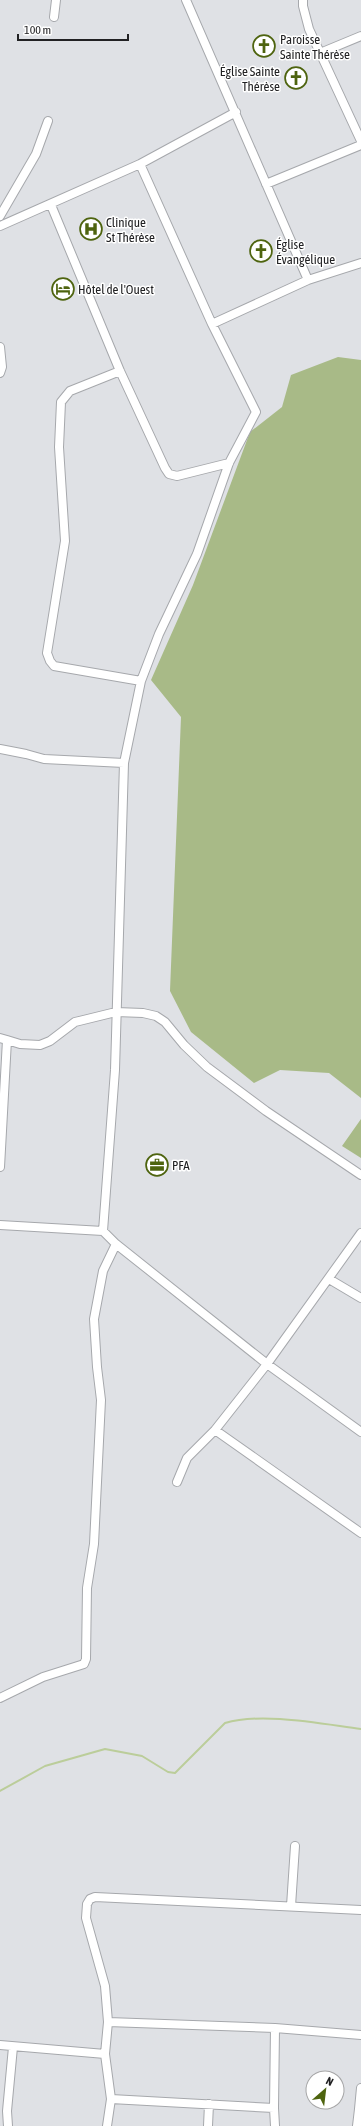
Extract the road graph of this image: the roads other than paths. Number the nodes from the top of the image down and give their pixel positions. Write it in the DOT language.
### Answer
graph roads {
  1 [pos="56,0"];
  2 [pos="186,0"];
  3 [pos="303,0"];
  4 [pos="54,18"];
  5 [pos="361,36"];
  6 [pos="320,53"];
  7 [pos="236,112"];
  8 [pos="48,121"];
  9 [pos="361,141"];
  10 [pos="361,145"];
  11 [pos="140,164"];
  12 [pos="266,184"];
  13 [pos="51,204"];
  14 [pos="0,216"];
  15 [pos="0,226"];
  16 [pos="361,263"];
  17 [pos="308,280"];
  18 [pos="212,324"];
  19 [pos="0,347"];
  20 [pos="120,371"];
  21 [pos="0,373"];
  22 [pos="229,464"];
  23 [pos="141,681"];
  24 [pos="0,749"];
  25 [pos="124,763"];
  26 [pos="116,1012"];
  27 [pos="4,1039"];
  28 [pos="0,1167"];
  29 [pos="361,1175"];
  30 [pos="0,1225"];
  31 [pos="103,1231"];
  32 [pos="361,1233"];
  33 [pos="116,1244"];
  34 [pos="329,1279"];
  35 [pos="361,1298"];
  36 [pos="267,1364"];
  37 [pos="215,1430"];
  38 [pos="361,1432"];
  39 [pos="177,1482"];
  40 [pos="361,1533"];
  41 [pos="0,1698"];
  42 [pos="294,1846"];
  43 [pos="291,1906"];
  44 [pos="361,1910"];
  45 [pos="108,2022"];
  46 [pos="275,2028"];
  47 [pos="361,2035"];
  48 [pos="0,2045"];
  49 [pos="13,2047"];
  50 [pos="105,2054"];
  51 [pos="361,2088"];
  52 [pos="111,2099"];
  53 [pos="208,2104"];
  54 [pos="274,2108"];
  55 [pos="360,2109"];
  56 [pos="8,2126"];
  57 [pos="107,2126"];
  58 [pos="208,2126"];
  59 [pos="275,2126"];
  60 [pos="357,2126"];
  1 -- 4 [label="street"];
  2 -- 7 [label="street"];
  3 -- 6 [label="street"];
  5 -- 6 [label="street"];
  6 -- 9 [label="street"];
  7 -- 11 [label="street"];
  7 -- 12 [label="street"];
  8 -- 14 [label="street"];
  10 -- 12 [label="street"];
  11 -- 13 [label="street"];
  11 -- 18 [label="street"];
  12 -- 17 [label="street"];
  13 -- 15 [label="street"];
  13 -- 20 [label="street"];
  16 -- 17 [label="street"];
  17 -- 18 [label="street"];
  18 -- 22 [label="street"];
  19 -- 21 [label="street"];
  20 -- 22 [label="street"];
  20 -- 23 [label="street"];
  22 -- 23 [label="street"];
  23 -- 25 [label="street"];
  24 -- 25 [label="street"];
  25 -- 26 [label="street"];
  26 -- 27 [label="street"];
  26 -- 29 [label="street"];
  26 -- 31 [label="street"];
  27 -- 28 [label="street"];
  30 -- 31 [label="street"];
  31 -- 33 [label="street"];
  32 -- 34 [label="street"];
  33 -- 36 [label="street"];
  33 -- 41 [label="street"];
  34 -- 35 [label="street"];
  34 -- 36 [label="street"];
  36 -- 37 [label="street"];
  36 -- 38 [label="street"];
  37 -- 39 [label="street"];
  37 -- 40 [label="street"];
  42 -- 43 [label="street"];
  43 -- 44 [label="street"];
  43 -- 45 [label="street"];
  45 -- 46 [label="street"];
  45 -- 50 [label="street"];
  46 -- 47 [label="street"];
  46 -- 54 [label="street"];
  48 -- 49 [label="street"];
  49 -- 50 [label="street"];
  49 -- 56 [label="street"];
  50 -- 52 [label="street"];
  51 -- 55 [label="street"];
  52 -- 53 [label="street"];
  52 -- 57 [label="street"];
  53 -- 54 [label="street"];
  53 -- 58 [label="street"];
  54 -- 59 [label="street"];
  55 -- 60 [label="street"];
}
